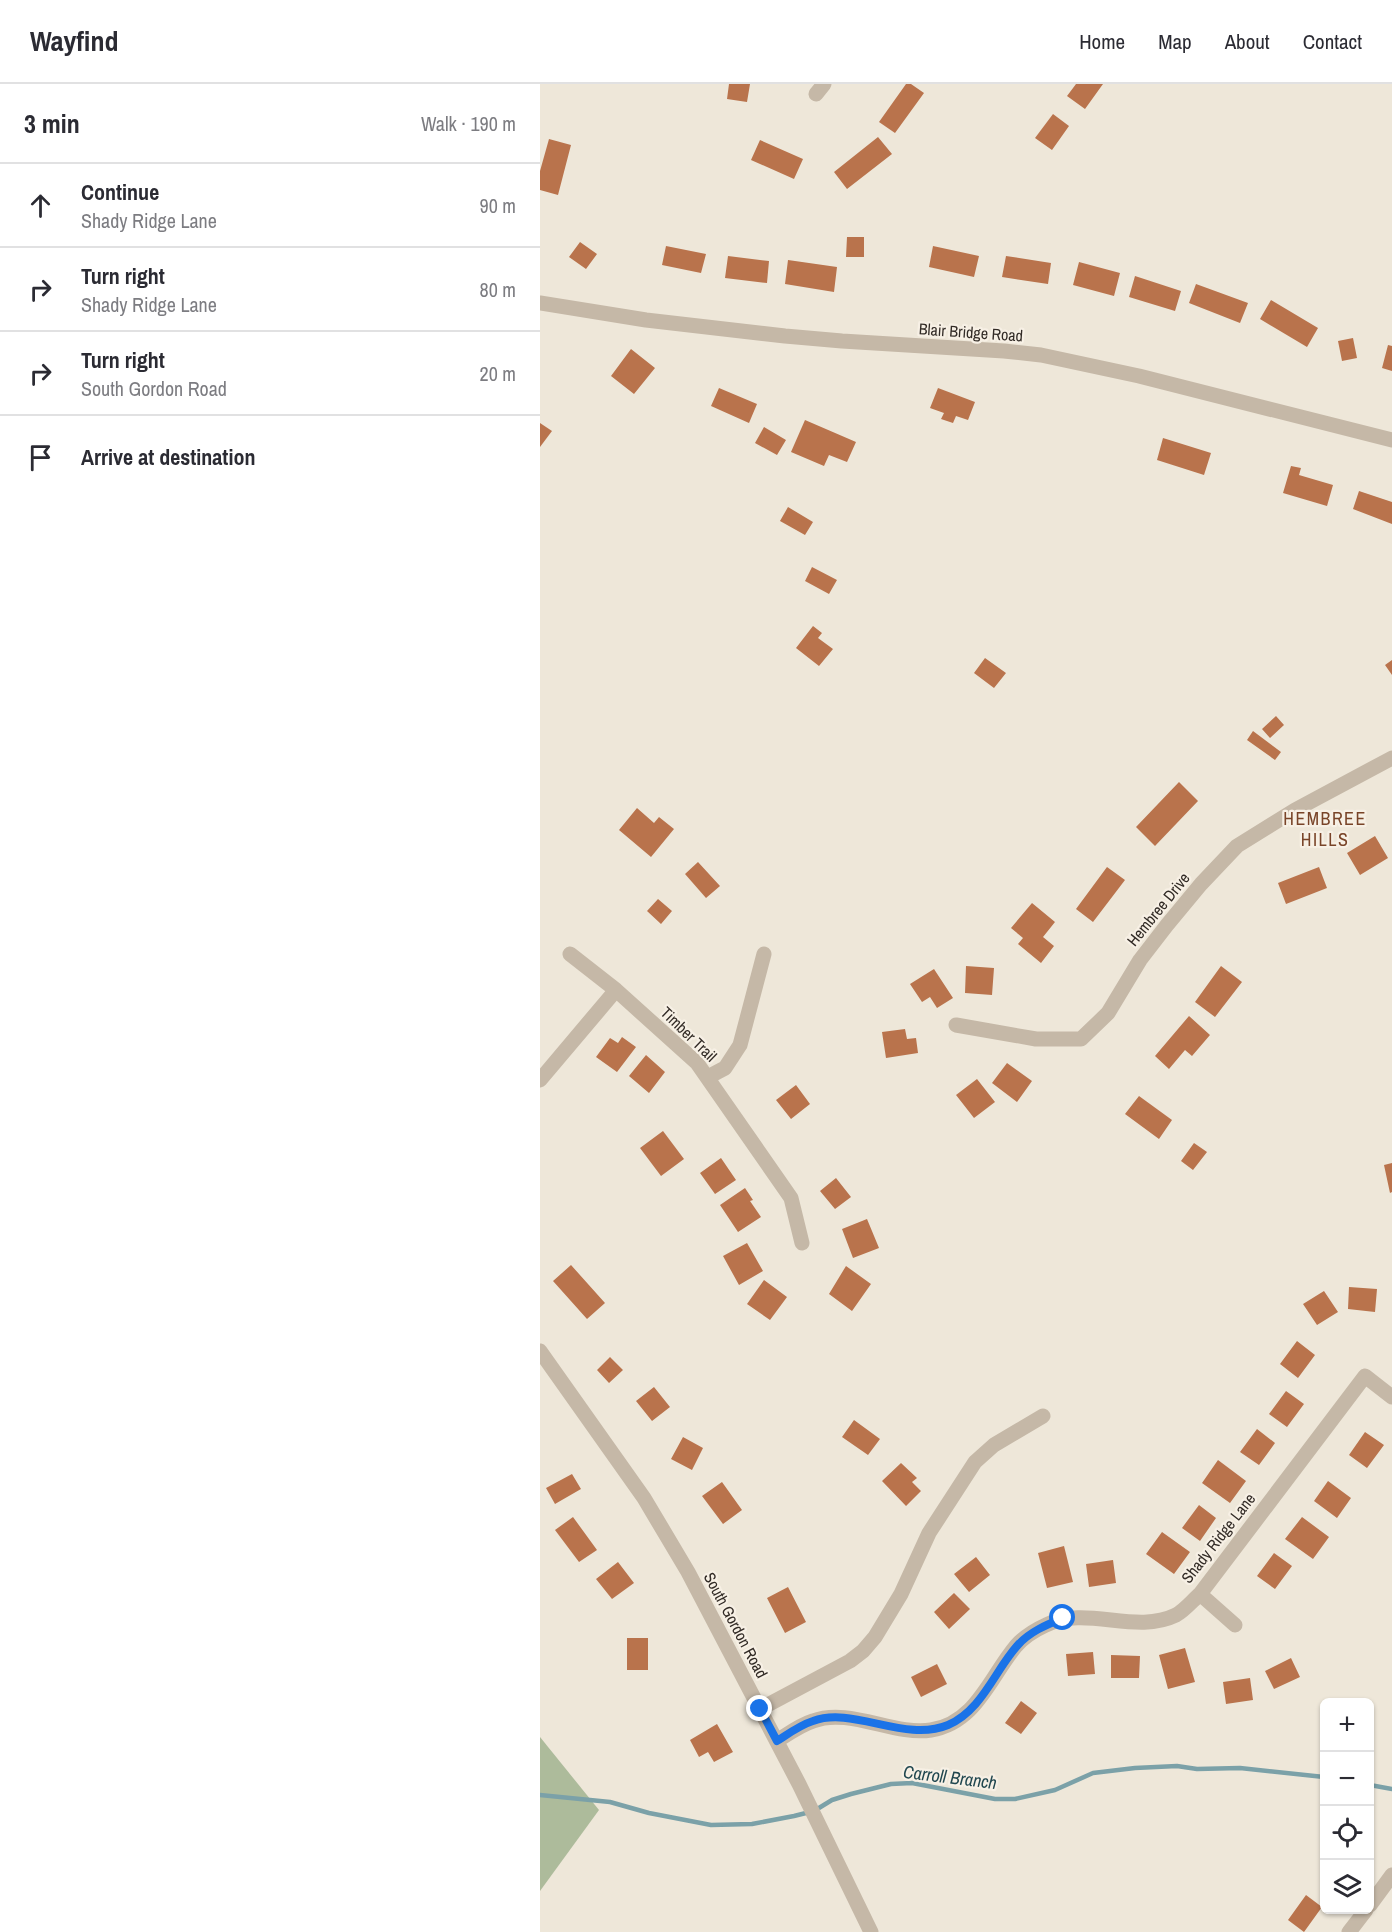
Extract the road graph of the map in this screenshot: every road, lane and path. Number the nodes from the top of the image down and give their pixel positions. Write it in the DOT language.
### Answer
graph roads {
  1 [pos="540,303"];
  2 [pos="1392,440"];
  3 [pos="1392,758"];
  4 [pos="570,954"];
  5 [pos="764,954"];
  6 [pos="616,990"];
  7 [pos="956,1025"];
  8 [pos="708,1077"];
  9 [pos="540,1080"];
  10 [pos="802,1243"];
  11 [pos="540,1351"];
  12 [pos="1392,1397"];
  13 [pos="1043,1416"];
  14 [pos="1200,1594"];
  15 [pos="1235,1625"];
  16 [pos="760,1709"];
  17 [pos="777,1741"];
  18 [pos="1392,1875"];
  19 [pos="1374,1900"];
  20 [pos="1363,1914"];
  21 [pos="872,1932"];
  22 [pos="1349,1932"];
  1 -- 2 [label="street, Blair Bridge Road"];
  3 -- 7 [label="street, Hembree Drive"];
  4 -- 6 [label="street, Timber Trail"];
  5 -- 8 [label="street"];
  6 -- 8 [label="street, Timber Trail"];
  6 -- 9 [label="street"];
  8 -- 10 [label="street, Timber Trail"];
  11 -- 16 [label="street, South Gordon Road"];
  12 -- 14 [label="street, Shady Ridge Lane"];
  13 -- 16 [label="street"];
  14 -- 15 [label="street"];
  14 -- 17 [label="street, Shady Ridge Lane"];
  16 -- 17 [label="street, South Gordon Road"];
  17 -- 21 [label="street, South Gordon Road"];
  18 -- 19 [label="street"];
  20 -- 22 [label="street"];
}
